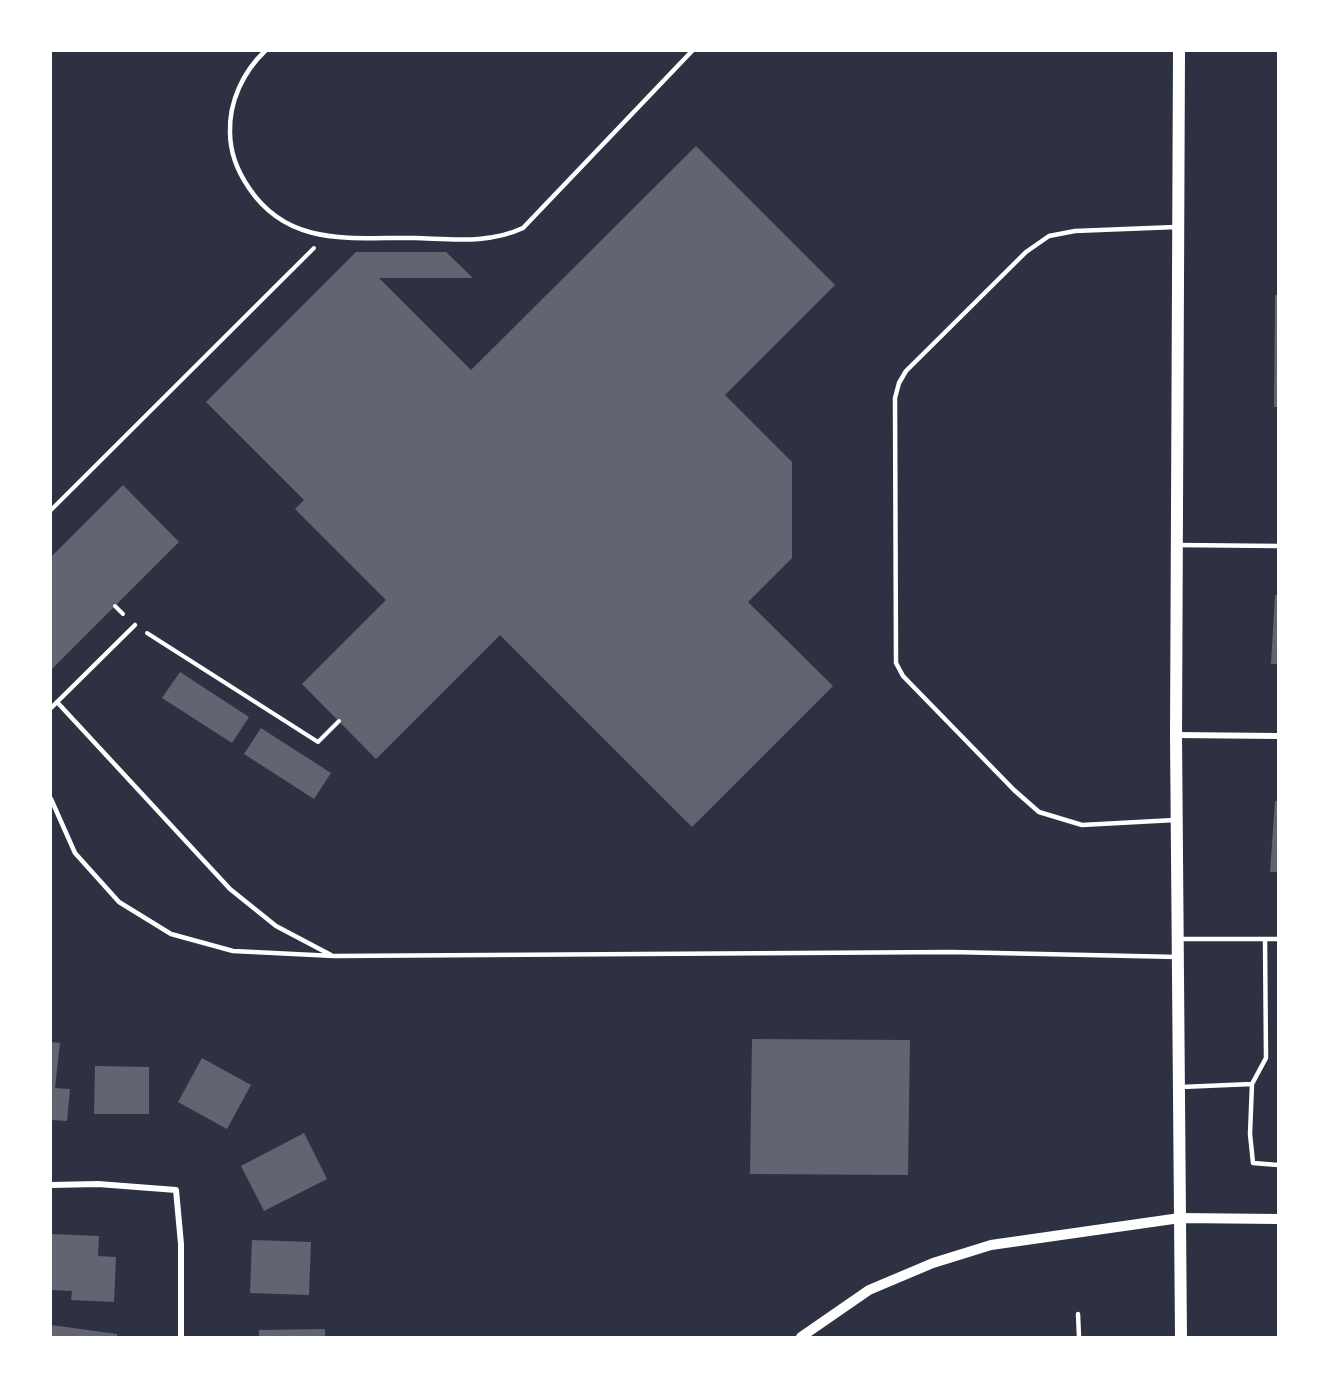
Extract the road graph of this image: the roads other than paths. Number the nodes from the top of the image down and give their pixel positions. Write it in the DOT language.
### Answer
graph roads {
  1 [pos="265,51"];
  2 [pos="692,51"];
  3 [pos="1179,51"];
  4 [pos="1178,227"];
  5 [pos="1177,545"];
  6 [pos="1278,546"];
  7 [pos="135,625"];
  8 [pos="57,702"];
  9 [pos="51,708"];
  10 [pos="1176,735"];
  11 [pos="1278,736"];
  12 [pos="51,799"];
  13 [pos="1177,820"];
  14 [pos="1177,939"];
  15 [pos="1265,939"];
  16 [pos="1278,939"];
  17 [pos="334,956"];
  18 [pos="1178,957"];
  19 [pos="1252,1084"];
  20 [pos="1179,1087"];
  21 [pos="1278,1165"];
  22 [pos="51,1185"];
  23 [pos="1180,1218"];
  24 [pos="1278,1219"];
  25 [pos="1078,1314"];
  26 [pos="181,1337"];
  27 [pos="801,1337"];
  28 [pos="1079,1337"];
  29 [pos="1181,1337"];
  1 -- 2 [label="lane"];
  3 -- 4 [label="main road"];
  4 -- 5 [label="main road"];
  4 -- 13 [label="lane"];
  5 -- 6 [label="lane"];
  5 -- 10 [label="main road"];
  7 -- 8 [label="lane"];
  8 -- 9 [label="lane"];
  8 -- 17 [label="lane"];
  10 -- 11 [label="street"];
  10 -- 13 [label="main road"];
  12 -- 17 [label="lane"];
  13 -- 14 [label="main road"];
  14 -- 15 [label="lane"];
  14 -- 18 [label="main road"];
  15 -- 16 [label="lane"];
  15 -- 19 [label="lane"];
  17 -- 18 [label="lane"];
  18 -- 20 [label="main road"];
  19 -- 20 [label="lane"];
  19 -- 21 [label="lane"];
  20 -- 23 [label="main road"];
  22 -- 26 [label="street"];
  23 -- 24 [label="street"];
  23 -- 27 [label="street"];
  23 -- 29 [label="main road"];
  25 -- 28 [label="lane"];
}
